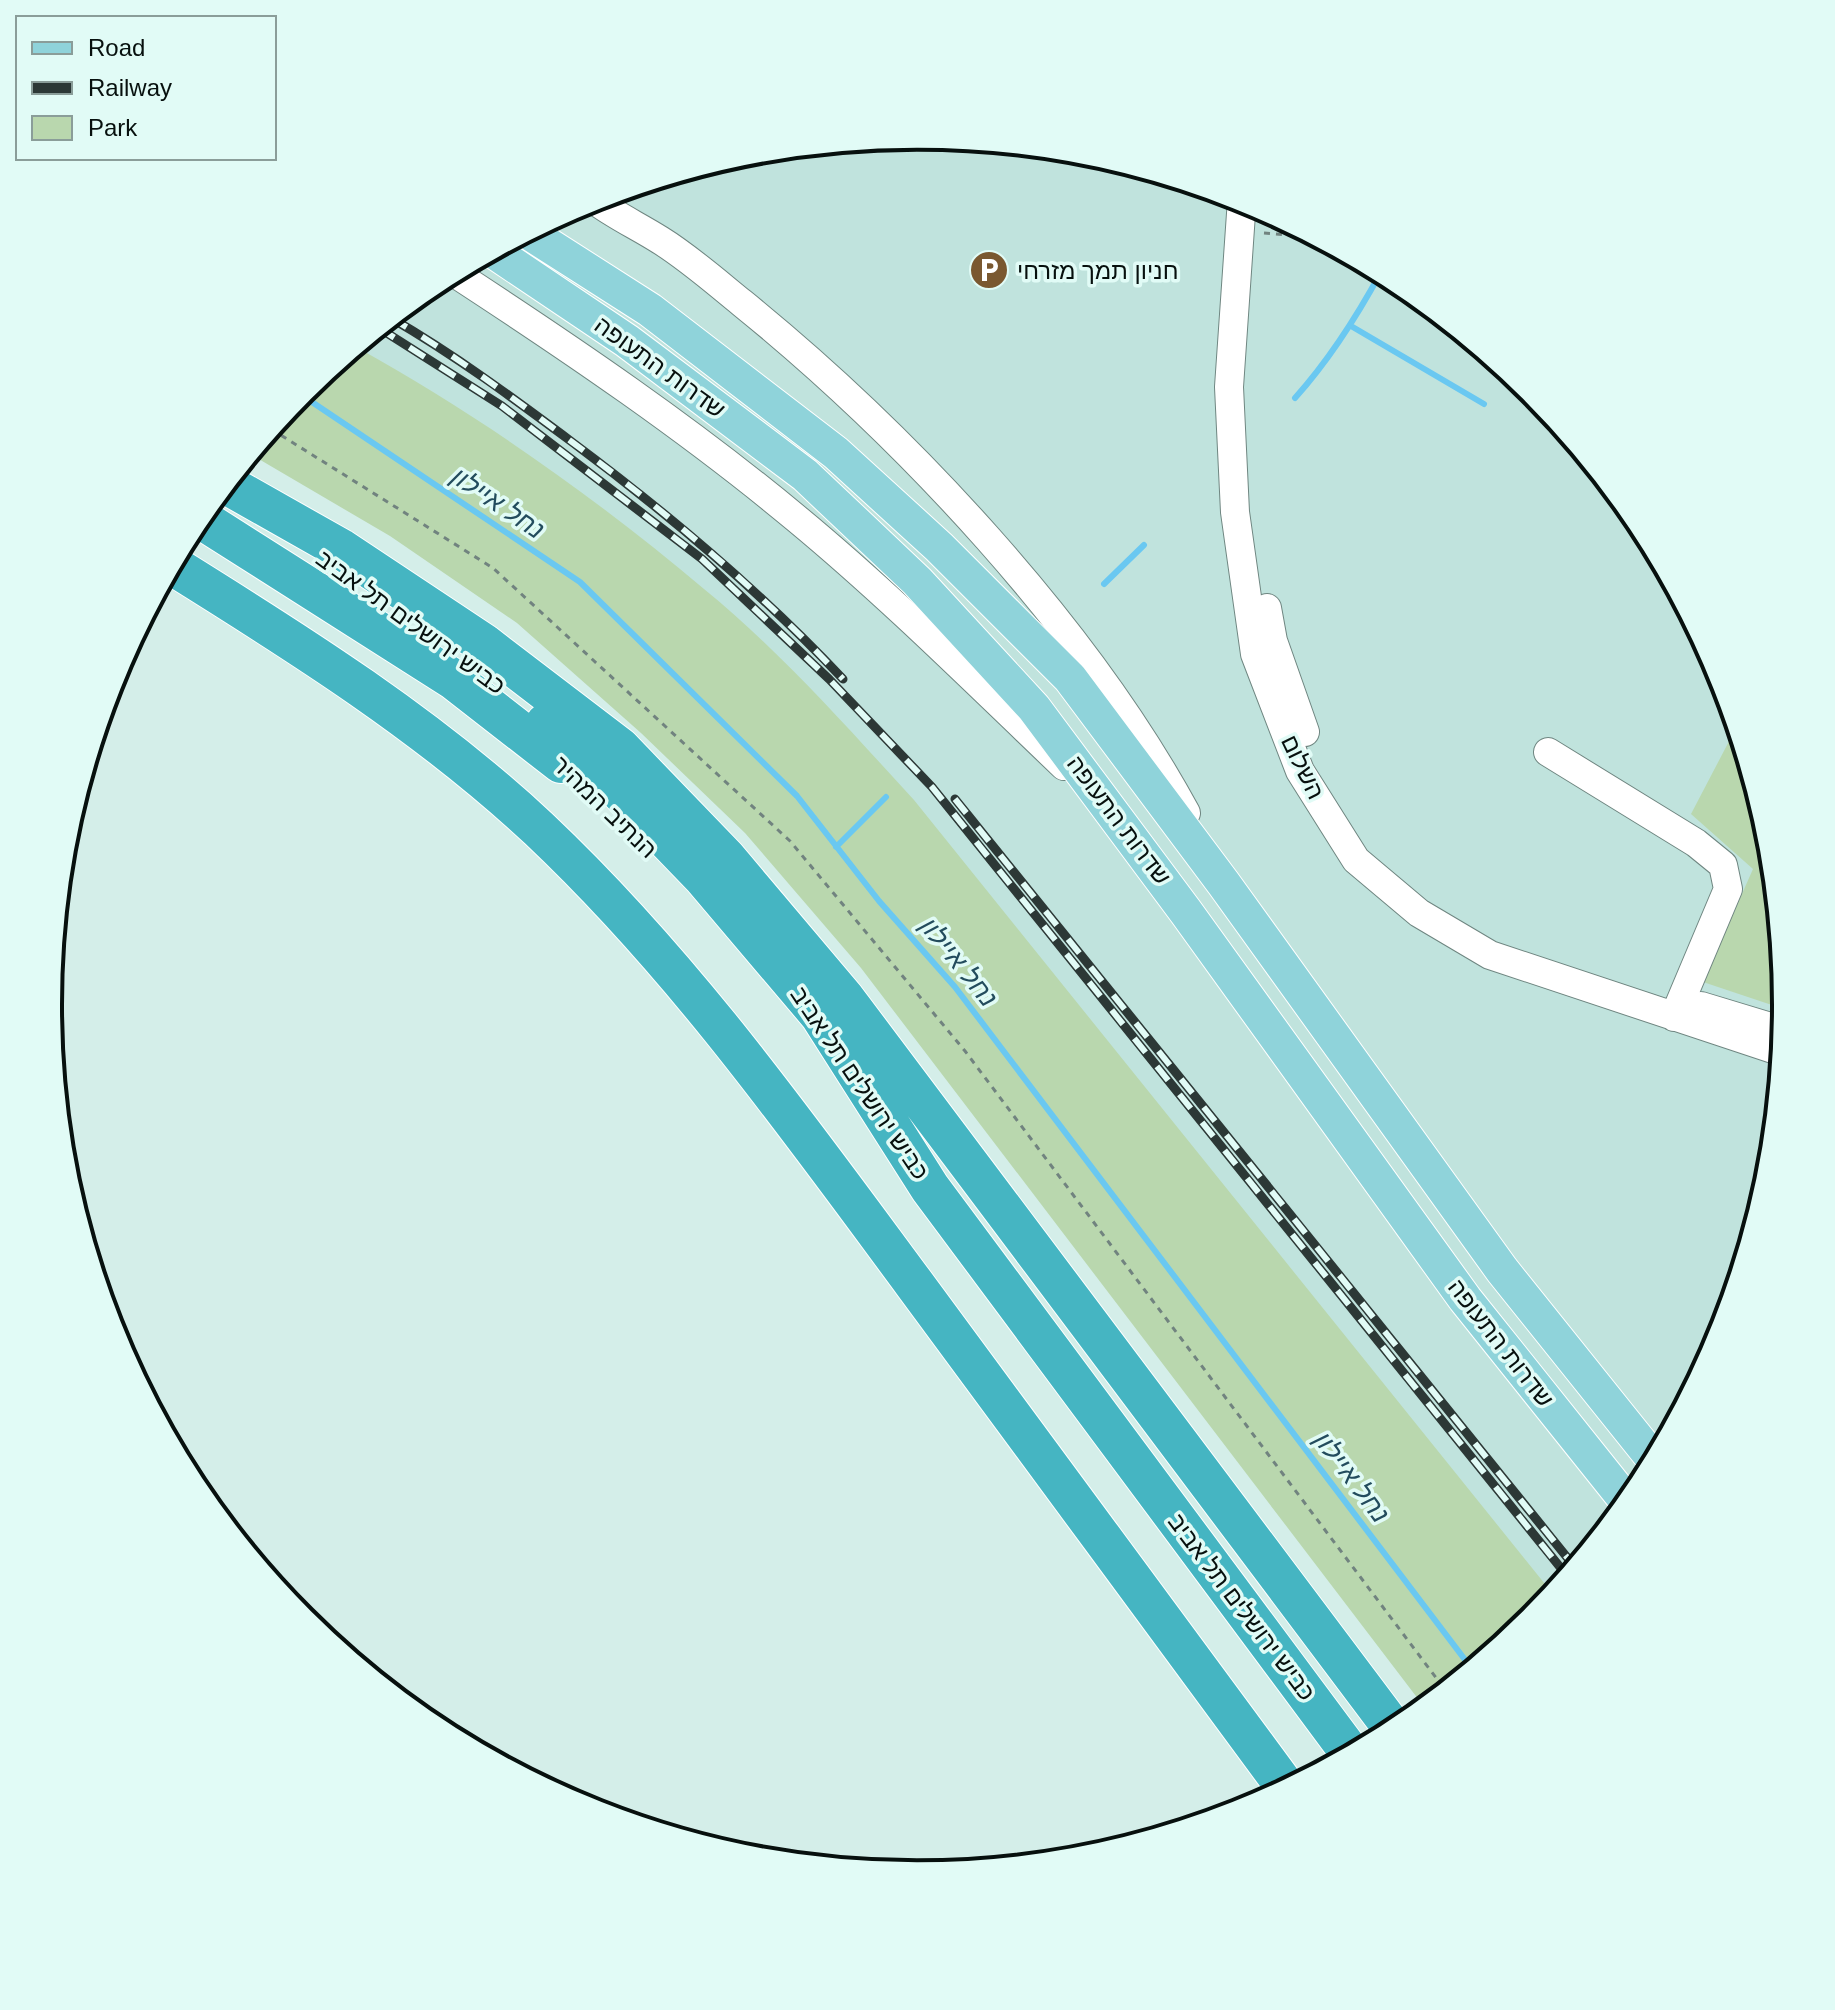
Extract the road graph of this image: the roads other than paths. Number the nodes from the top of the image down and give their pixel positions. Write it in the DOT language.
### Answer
graph roads {
  1 [pos="608,208"];
  2 [pos="1241,213"];
  3 [pos="1257,220"];
  4 [pos="538,238"];
  5 [pos="502,257"];
  6 [pos="465,280"];
  7 [pos="234,491"];
  8 [pos="233,492"];
  9 [pos="210,525"];
  10 [pos="181,571"];
  11 [pos="1548,752"];
  12 [pos="1115,815"];
  13 [pos="1224,884"];
  14 [pos="1677,1008"];
  15 [pos="1772,1028"];
  16 [pos="1771,1048"];
  17 [pos="930,1188"];
  18 [pos="1647,1451"];
  19 [pos="1620,1493"];
  20 [pos="1387,1720"];
  21 [pos="1345,1746"];
  22 [pos="1280,1779"];
  1 -- 13 [label="street"];
  2 -- 14 [label="street, השלום"];
  3 -- 14 [label="street"];
  4 -- 13 [label="main road, שדרות התעופה"];
  5 -- 12 [label="main road, שדרות התעופה"];
  6 -- 12 [label="street"];
  7 -- 20 [label="highway"];
  8 -- 17 [label="highway, כביש ירושלים תל אביב"];
  9 -- 17 [label="highway, הנתיב המהיר"];
  10 -- 22 [label="highway"];
  11 -- 14 [label="street"];
  12 -- 19 [label="main road, שדרות התעופה"];
  13 -- 18 [label="main road, שדרות התעופה"];
  14 -- 15 [label="street"];
  14 -- 16 [label="street, השלום"];
  17 -- 21 [label="highway, כביש ירושלים תל אביב"];
}
